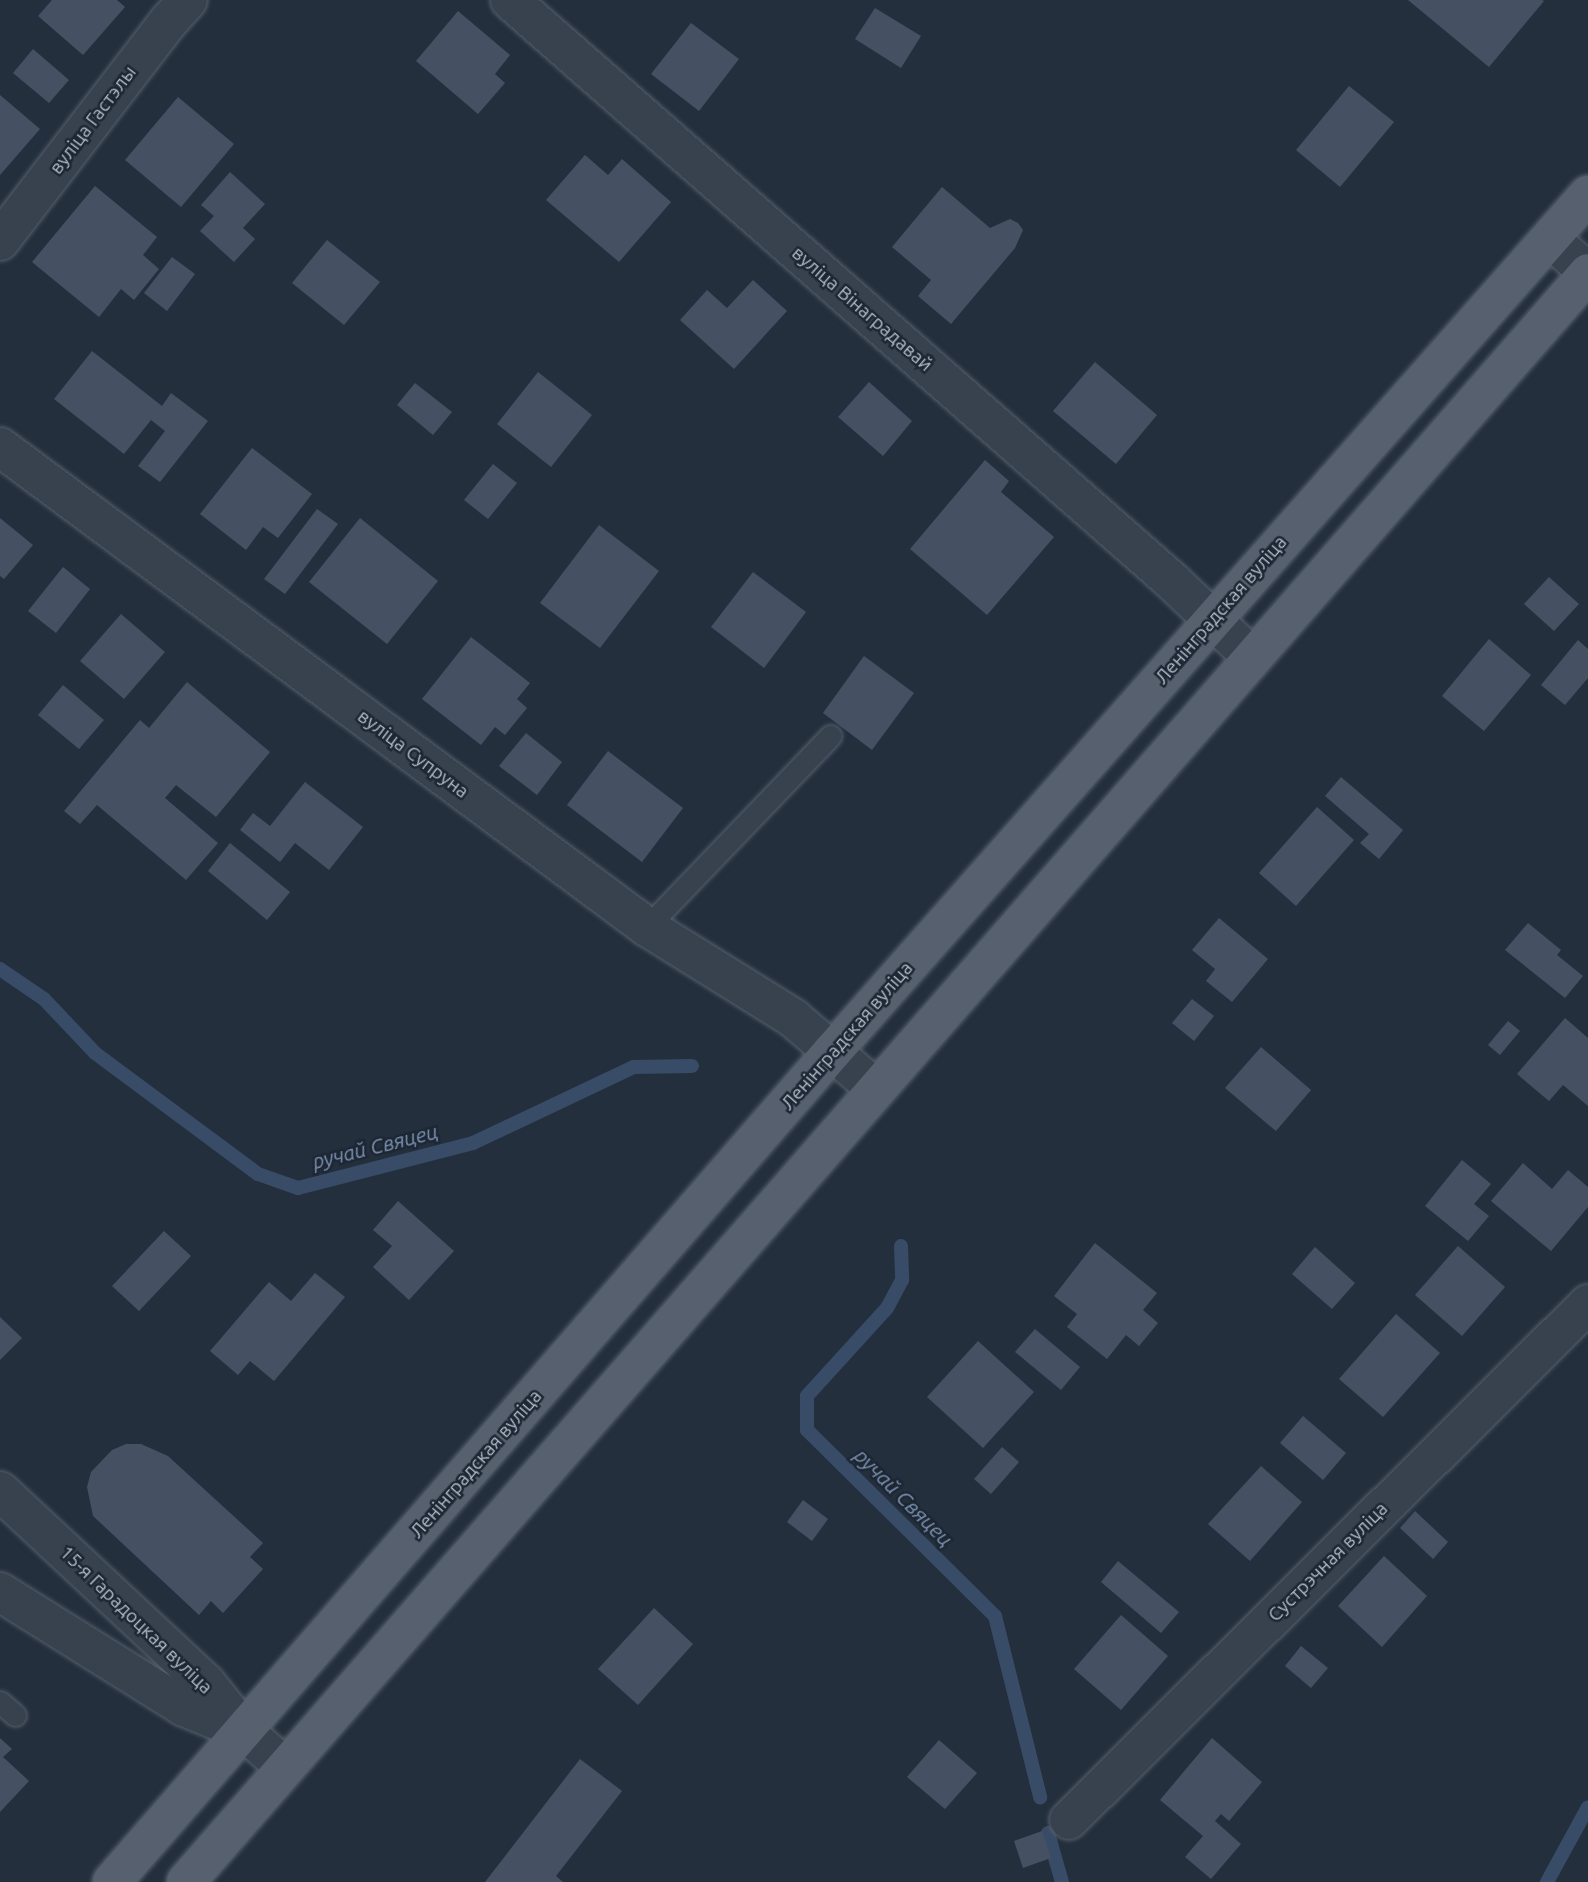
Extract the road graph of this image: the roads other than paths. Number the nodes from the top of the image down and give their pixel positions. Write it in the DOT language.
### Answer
graph roads {
  1 [pos="188,0"];
  2 [pos="510,0"];
  3 [pos="1588,195"];
  4 [pos="1550,239"];
  5 [pos="0,241"];
  6 [pos="1588,272"];
  7 [pos="0,447"];
  8 [pos="1212,619"];
  9 [pos="1252,657"];
  10 [pos="831,736"];
  11 [pos="647,927"];
  12 [pos="832,1052"];
  13 [pos="876,1089"];
  14 [pos="1588,1304"];
  15 [pos="0,1491"];
  16 [pos="0,1592"];
  17 [pos="245,1732"];
  18 [pos="285,1767"];
  19 [pos="1069,1819"];
  20 [pos="112,1882"];
  21 [pos="186,1882"];
  1 -- 5 [label="street, вуліца Гастэлы"];
  2 -- 8 [label="street, вуліца Вінаградавай"];
  3 -- 4 [label="main road, Ленінградская вуліца"];
  4 -- 6 [label="street"];
  4 -- 8 [label="main road, Ленінградская вуліца"];
  6 -- 9 [label="main road"];
  7 -- 11 [label="street, вуліца Супруна"];
  8 -- 9 [label="street, вуліца Вінаградавай"];
  8 -- 12 [label="main road, Ленінградская вуліца"];
  9 -- 13 [label="main road"];
  10 -- 11 [label="lane"];
  11 -- 12 [label="street, вуліца Супруна"];
  12 -- 13 [label="street, вуліца Супруна"];
  12 -- 17 [label="main road, Ленінградская вуліца"];
  13 -- 18 [label="main road"];
  14 -- 19 [label="street, Сустрэчная вуліца"];
  15 -- 17 [label="street, 15-я Гарадоцкая вуліца"];
  16 -- 17 [label="street, 15-я Гарадоцкая вуліца"];
  17 -- 18 [label="street"];
  17 -- 20 [label="main road, Ленінградская вуліца"];
  18 -- 21 [label="main road"];
}
